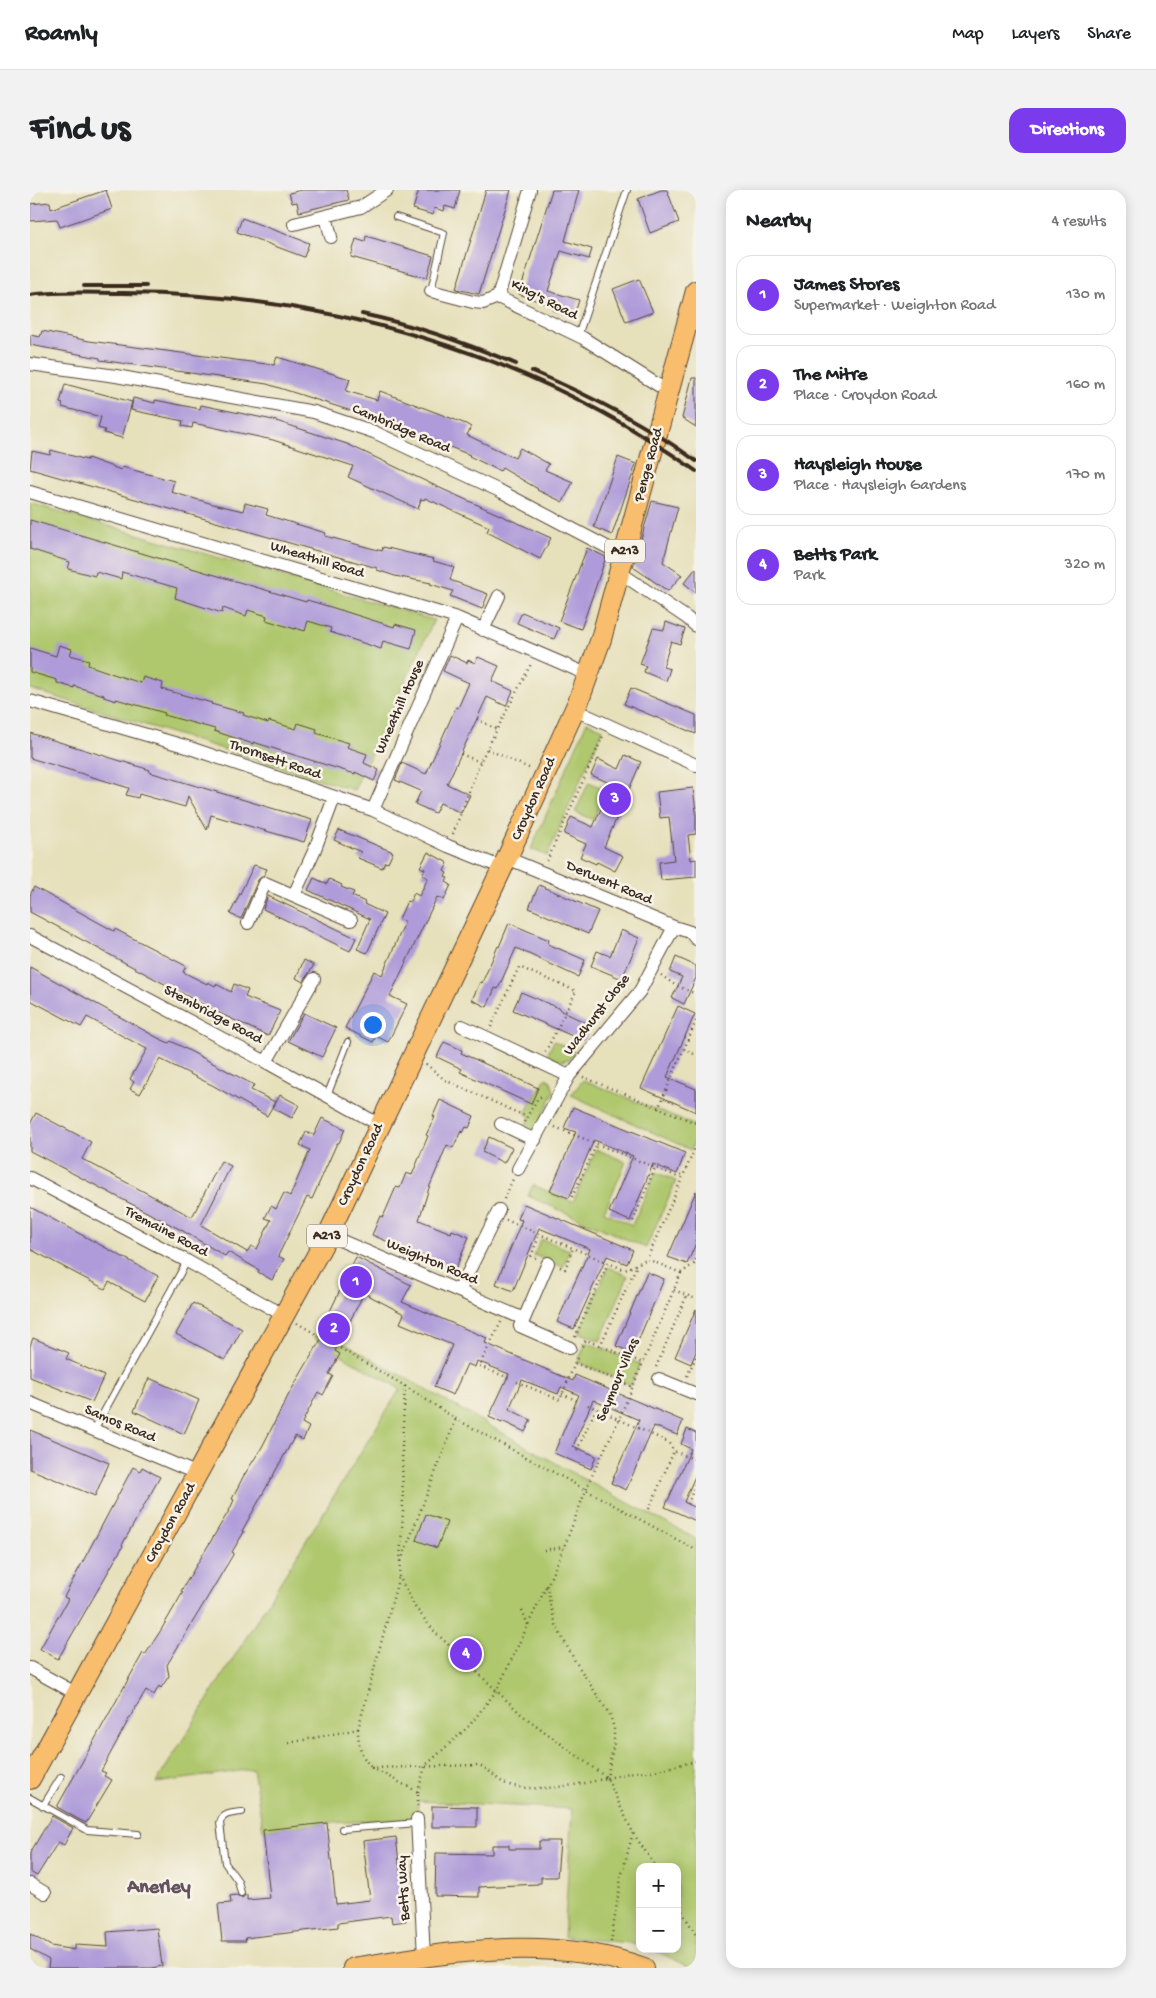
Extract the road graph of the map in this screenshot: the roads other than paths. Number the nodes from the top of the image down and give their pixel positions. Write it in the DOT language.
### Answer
graph roads {
  1 [pos="387,190"];
  2 [pos="530,190"];
  3 [pos="627,190"];
  4 [pos="326,216"];
  5 [pos="396,217"];
  6 [pos="294,224"];
  7 [pos="331,237"];
  8 [pos="431,291"];
  9 [pos="696,291"];
  10 [pos="498,297"];
  11 [pos="578,336"];
  12 [pos="30,364"];
  13 [pos="669,392"];
  14 [pos="30,492"];
  15 [pos="621,564"];
  16 [pos="499,596"];
  17 [pos="457,618"];
  18 [pos="696,626"];
  19 [pos="483,630"];
  20 [pos="601,639"];
  21 [pos="590,675"];
  22 [pos="30,701"];
  23 [pos="575,710"];
  24 [pos="696,765"];
  25 [pos="334,798"];
  26 [pos="373,810"];
  27 [pos="505,863"];
  28 [pos="294,895"];
  29 [pos="351,920"];
  30 [pos="248,923"];
  31 [pos="674,927"];
  32 [pos="30,936"];
  33 [pos="696,939"];
  34 [pos="314,979"];
  35 [pos="462,1026"];
  36 [pos="348,1042"];
  37 [pos="266,1062"];
  38 [pos="570,1074"];
  39 [pos="327,1096"];
  40 [pos="501,1124"];
  41 [pos="380,1125"];
  42 [pos="534,1140"];
  43 [pos="518,1169"];
  44 [pos="30,1178"];
  45 [pos="498,1213"];
  46 [pos="328,1235"];
  47 [pos="187,1260"];
  48 [pos="548,1262"];
  49 [pos="459,1291"];
  50 [pos="284,1316"];
  51 [pos="524,1319"];
  52 [pos="570,1348"];
  53 [pos="658,1373"];
  54 [pos="696,1394"];
  55 [pos="30,1402"];
  56 [pos="94,1430"];
  57 [pos="198,1474"];
  58 [pos="30,1668"];
  59 [pos="77,1694"];
  60 [pos="60,1777"];
  61 [pos="30,1779"];
  62 [pos="30,1798"];
  63 [pos="43,1806"];
  64 [pos="242,1812"];
  65 [pos="417,1821"];
  66 [pos="342,1829"];
  67 [pos="138,1834"];
  68 [pos="30,1884"];
  69 [pos="45,1893"];
  70 [pos="241,1893"];
  71 [pos="424,1957"];
  72 [pos="389,1965"];
  73 [pos="353,1968"];
  74 [pos="644,1968"];
  1 -- 4 [label="street"];
  2 -- 10 [label="street, King's Road"];
  3 -- 11 [label="lane"];
  4 -- 6 [label="street"];
  4 -- 7 [label="street"];
  5 -- 8 [label="lane"];
  8 -- 10 [label="street"];
  9 -- 13 [label="main road, Penge Road / A213"];
  10 -- 11 [label="street, King's Road"];
  11 -- 13 [label="street, King's Road"];
  12 -- 15 [label="street, Cambridge Road"];
  13 -- 15 [label="main road, Penge Road / A213"];
  14 -- 17 [label="street, Wheathill Road"];
  15 -- 18 [label="street, Cambridge Road"];
  15 -- 20 [label="main road, Penge Road / A213"];
  16 -- 19 [label="street"];
  17 -- 19 [label="street, Wheathill Road"];
  17 -- 26 [label="street, Wheathill House"];
  19 -- 21 [label="street, Wheathill Road"];
  20 -- 21 [label="main road, Croydon Road / A213"];
  21 -- 23 [label="main road, Croydon Road / A213"];
  22 -- 25 [label="street, Thornsett Road"];
  23 -- 24 [label="street"];
  23 -- 27 [label="main road, Croydon Road / A213"];
  25 -- 26 [label="street, Thornsett Road"];
  25 -- 28 [label="street"];
  26 -- 27 [label="street, Thornsett Road"];
  27 -- 31 [label="street, Derwent Road"];
  27 -- 41 [label="main road, Croydon Road / A213"];
  28 -- 29 [label="street"];
  28 -- 30 [label="street"];
  31 -- 33 [label="street, Derwent Road"];
  31 -- 38 [label="street, Wadhurst Close"];
  32 -- 37 [label="street, Stembridge Road"];
  34 -- 37 [label="street"];
  35 -- 38 [label="street"];
  36 -- 39 [label="lane"];
  37 -- 39 [label="street, Stembridge Road"];
  38 -- 42 [label="street, Wadhurst Close"];
  39 -- 41 [label="street, Stembridge Road"];
  40 -- 42 [label="street"];
  41 -- 46 [label="main road, Croydon Road / A213"];
  42 -- 43 [label="street, Wadhurst Close"];
  44 -- 47 [label="street, Tremaine Road"];
  45 -- 49 [label="street"];
  46 -- 49 [label="street, Weighton Road"];
  46 -- 50 [label="main road, Croydon Road / A213"];
  47 -- 50 [label="street, Tremaine Road"];
  47 -- 56 [label="lane"];
  48 -- 51 [label="street"];
  49 -- 51 [label="street, Weighton Road"];
  50 -- 57 [label="main road, Croydon Road / A213"];
  51 -- 52 [label="street, Weighton Road"];
  53 -- 54 [label="street"];
  55 -- 56 [label="street, Samos Road"];
  56 -- 57 [label="street, Samos Road"];
  57 -- 59 [label="main road, Croydon Road / A213"];
  58 -- 59 [label="street"];
  59 -- 61 [label="main road, Croydon Road / A213"];
  60 -- 63 [label="lane"];
  62 -- 63 [label="lane"];
  63 -- 67 [label="lane"];
  64 -- 70 [label="lane"];
  65 -- 66 [label="lane"];
  65 -- 71 [label="street, Betts Way"];
  68 -- 69 [label="street"];
  71 -- 72 [label="main road"];
  71 -- 74 [label="main road"];
  72 -- 73 [label="main road"];
}
